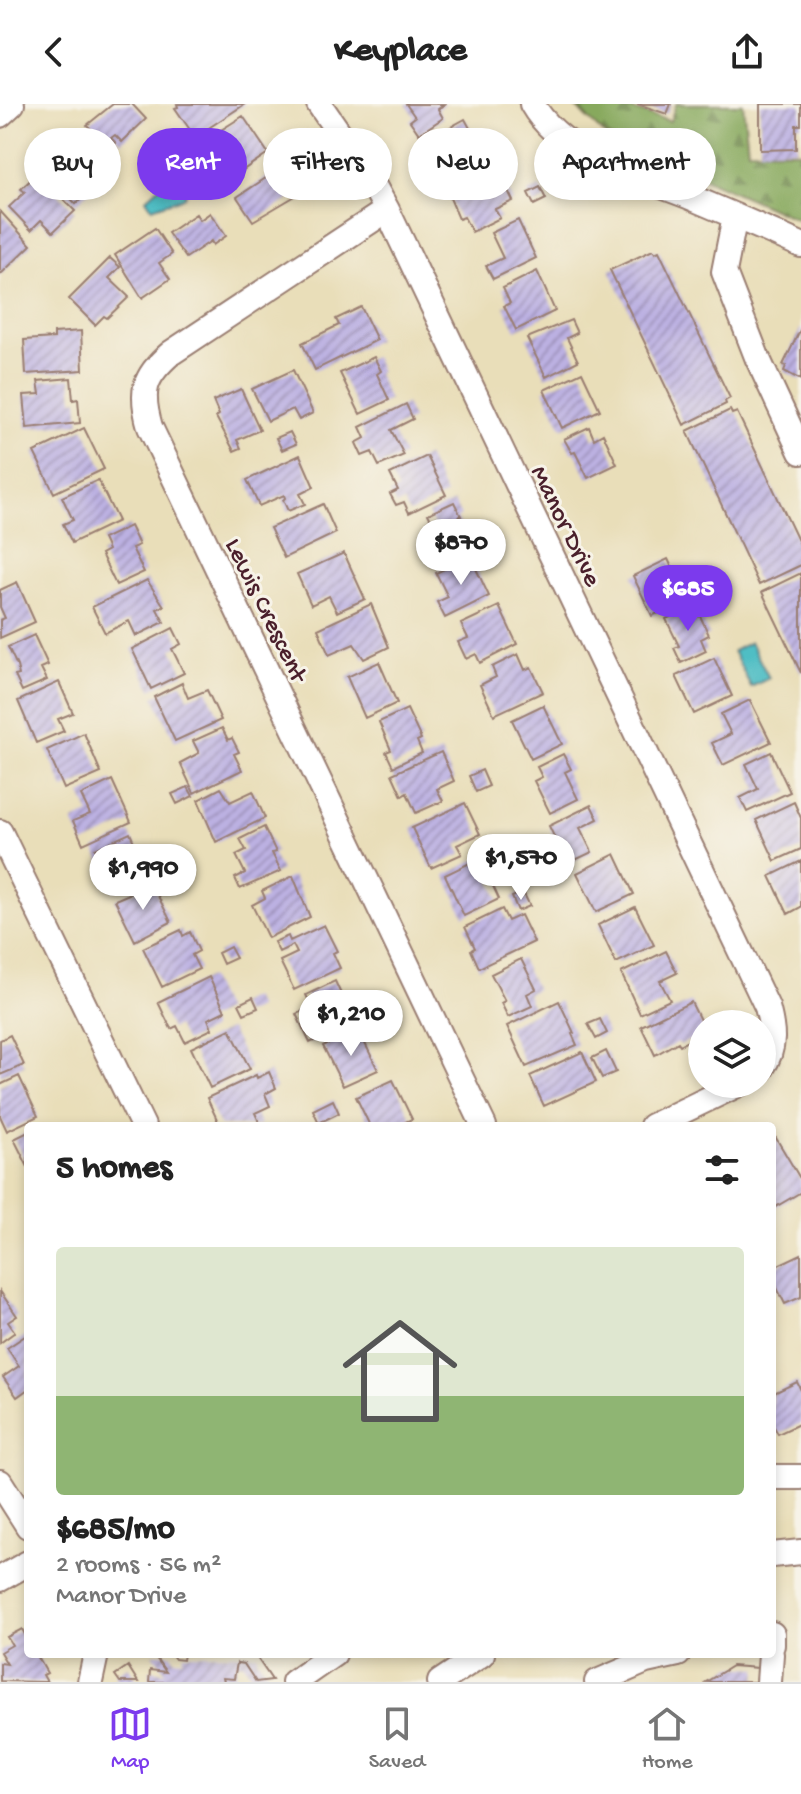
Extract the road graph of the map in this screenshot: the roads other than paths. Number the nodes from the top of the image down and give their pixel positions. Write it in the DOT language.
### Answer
graph roads {
  1 [pos="12,104"];
  2 [pos="319,104"];
  3 [pos="532,104"];
  4 [pos="0,115"];
  5 [pos="387,210"];
  6 [pos="735,216"];
  7 [pos="801,245"];
  8 [pos="801,452"];
  9 [pos="0,832"];
  10 [pos="768,1010"];
  11 [pos="710,1098"];
  12 [pos="141,1122"];
  13 [pos="482,1122"];
  14 [pos="660,1122"];
  15 [pos="776,1477"];
  16 [pos="801,1477"];
  17 [pos="0,1482"];
  18 [pos="24,1520"];
  19 [pos="801,1552"];
  20 [pos="776,1555"];
  21 [pos="24,1565"];
  22 [pos="0,1579"];
  23 [pos="95,1658"];
  24 [pos="328,1658"];
  25 [pos="476,1658"];
  26 [pos="660,1658"];
  27 [pos="771,1658"];
  28 [pos="90,1682"];
  29 [pos="294,1682"];
  30 [pos="440,1682"];
  31 [pos="597,1682"];
  32 [pos="769,1682"];
  1 -- 4 [label="street"];
  2 -- 5 [label="street, Manor Drive"];
  3 -- 6 [label="street"];
  5 -- 10 [label="street, Manor Drive"];
  5 -- 13 [label="street, Lewis Crescent"];
  6 -- 7 [label="street"];
  6 -- 8 [label="street"];
  9 -- 12 [label="street"];
  11 -- 14 [label="street"];
  15 -- 16 [label="street"];
  17 -- 18 [label="street"];
  19 -- 20 [label="street"];
  21 -- 22 [label="street"];
  23 -- 28 [label="street"];
  24 -- 29 [label="street"];
  25 -- 30 [label="street"];
  26 -- 31 [label="street"];
  27 -- 32 [label="street"];
}
